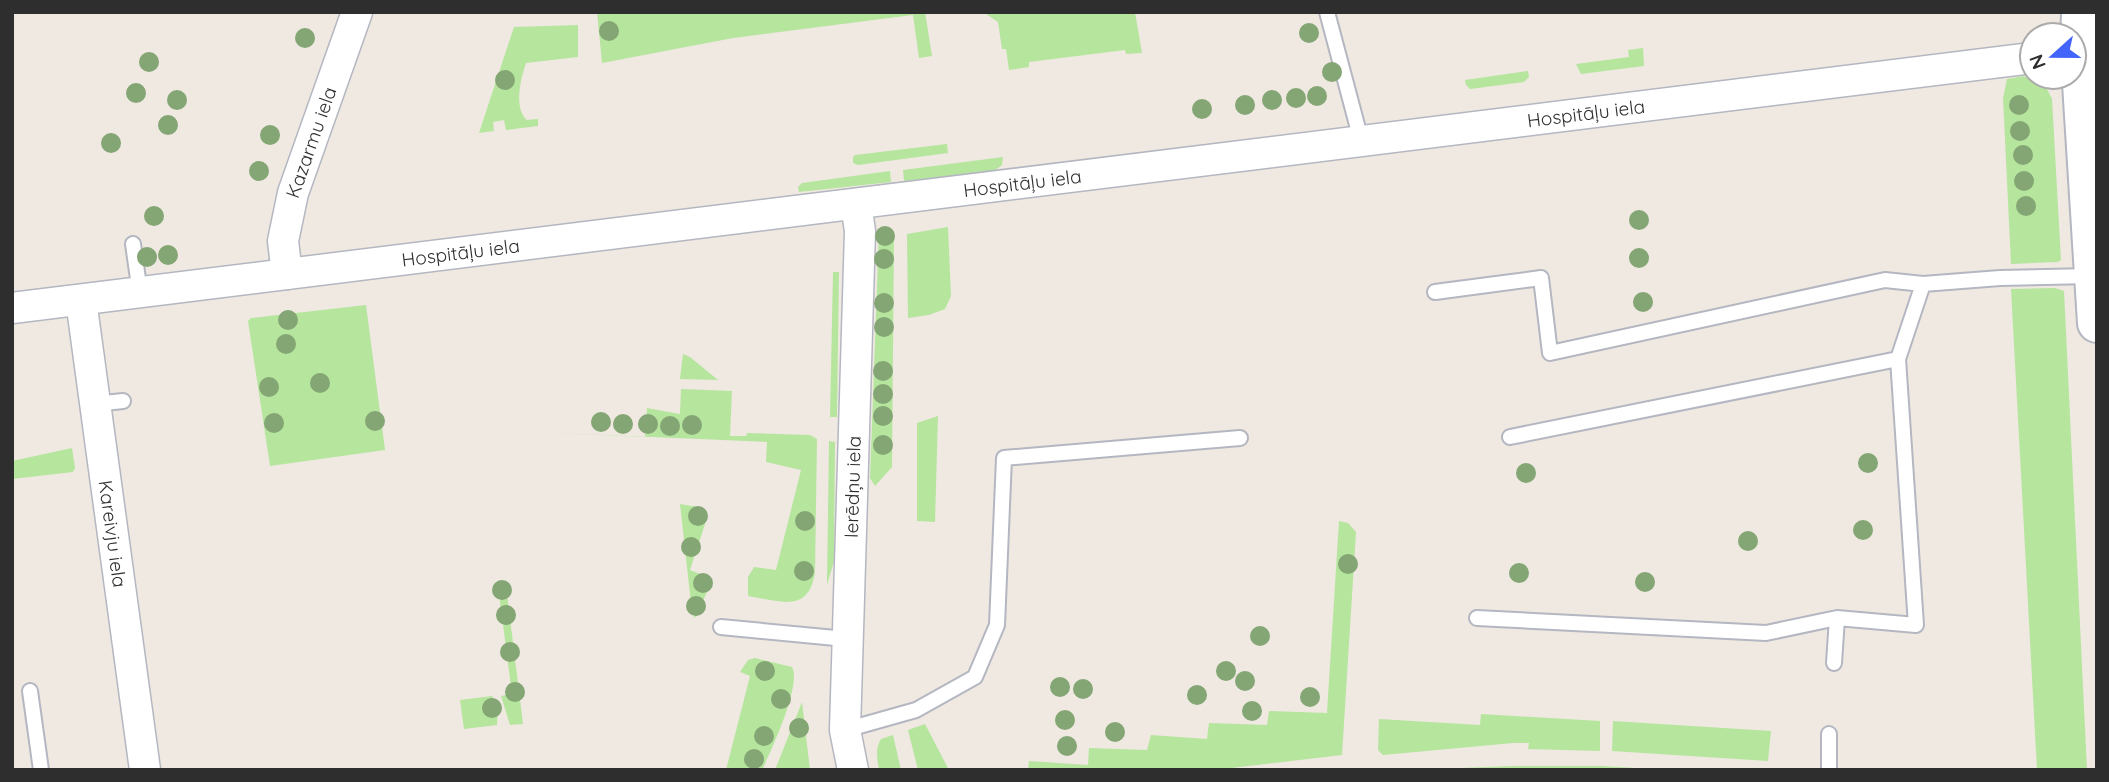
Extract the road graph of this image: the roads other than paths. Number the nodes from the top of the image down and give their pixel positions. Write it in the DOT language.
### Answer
graph roads {
  1 [pos="357,12"];
  2 [pos="1327,12"];
  3 [pos="2018,60"];
  4 [pos="2086,91"];
  5 [pos="1361,140"];
  6 [pos="856,204"];
  7 [pos="133,244"];
  8 [pos="287,274"];
  9 [pos="2094,276"];
  10 [pos="1923,284"];
  11 [pos="1435,292"];
  12 [pos="140,293"];
  13 [pos="81,300"];
  14 [pos="12,308"];
  15 [pos="2097,323"];
  16 [pos="1898,359"];
  17 [pos="1510,437"];
  18 [pos="1240,438"];
  19 [pos="1477,618"];
  20 [pos="1837,618"];
  21 [pos="720,627"];
  22 [pos="846,639"];
  23 [pos="1834,663"];
  24 [pos="30,691"];
  25 [pos="845,730"];
  26 [pos="1829,734"];
  27 [pos="41,770"];
  28 [pos="145,770"];
  29 [pos="852,770"];
  30 [pos="1829,770"];
  1 -- 8 [label="street, Kazarmu iela"];
  2 -- 5 [label="lane"];
  3 -- 5 [label="street, Hospitāļu iela"];
  4 -- 9 [label="main road"];
  5 -- 6 [label="street, Hospitāļu iela"];
  6 -- 8 [label="street, Hospitāļu iela"];
  6 -- 22 [label="street, Ierēdņu iela"];
  7 -- 12 [label="lane"];
  8 -- 12 [label="street, Hospitāļu iela"];
  9 -- 10 [label="lane"];
  9 -- 15 [label="main road"];
  10 -- 11 [label="lane"];
  10 -- 16 [label="lane"];
  12 -- 13 [label="street, Hospitāļu iela"];
  13 -- 14 [label="street, Hospitāļu iela"];
  13 -- 28 [label="street, Kareivju iela"];
  16 -- 17 [label="lane"];
  16 -- 20 [label="lane"];
  18 -- 25 [label="lane"];
  19 -- 20 [label="lane"];
  20 -- 23 [label="lane"];
  21 -- 22 [label="lane"];
  22 -- 25 [label="street, Ierēdņu iela"];
  24 -- 27 [label="lane"];
  25 -- 29 [label="street, Ierēdņu iela"];
  26 -- 30 [label="lane"];
}
